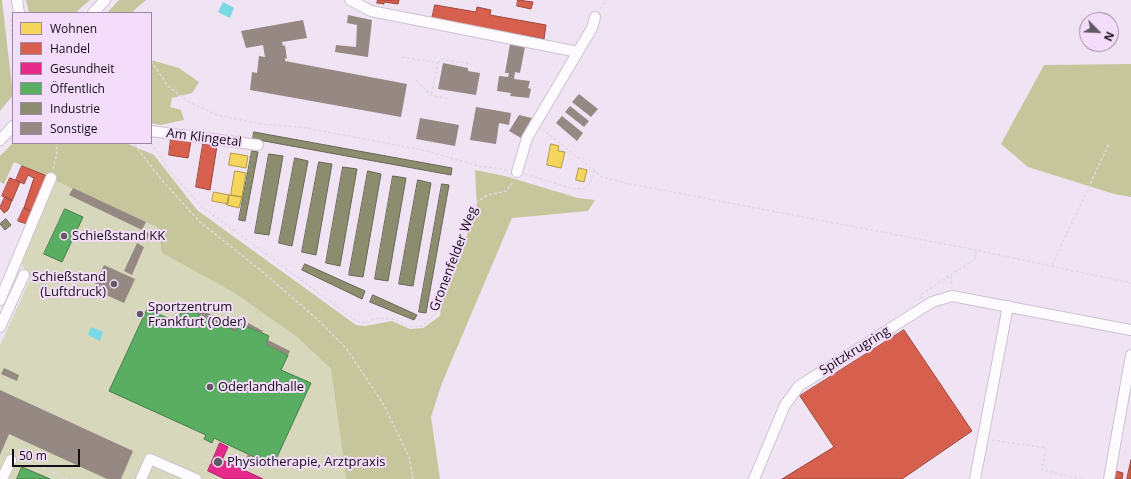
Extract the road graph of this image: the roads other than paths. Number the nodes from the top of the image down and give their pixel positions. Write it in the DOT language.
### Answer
graph roads {
  1 [pos="17,0"];
  2 [pos="105,0"];
  3 [pos="350,0"];
  4 [pos="16,12"];
  5 [pos="94,12"];
  6 [pos="595,17"];
  7 [pos="578,52"];
  8 [pos="12,127"];
  9 [pos="152,131"];
  10 [pos="0,140"];
  11 [pos="258,145"];
  12 [pos="516,172"];
  13 [pos="51,178"];
  14 [pos="24,275"];
  15 [pos="0,300"];
  16 [pos="1008,306"];
  17 [pos="0,327"];
  18 [pos="1131,330"];
  19 [pos="1131,355"];
  20 [pos="10,460"];
  21 [pos="756,477"];
  22 [pos="2,479"];
  23 [pos="141,479"];
  24 [pos="196,479"];
  25 [pos="975,479"];
  26 [pos="1109,479"];
  1 -- 4 [label="street"];
  2 -- 5 [label="street"];
  3 -- 7 [label="street"];
  6 -- 7 [label="street"];
  7 -- 12 [label="street"];
  8 -- 10 [label="street"];
  9 -- 11 [label="street, Am Klingetal"];
  13 -- 15 [label="street"];
  14 -- 17 [label="street"];
  16 -- 18 [label="street, Spitzkrugring"];
  16 -- 21 [label="street, Spitzkrugring"];
  16 -- 25 [label="street"];
  19 -- 26 [label="street"];
  20 -- 22 [label="street"];
  23 -- 24 [label="street"];
}
